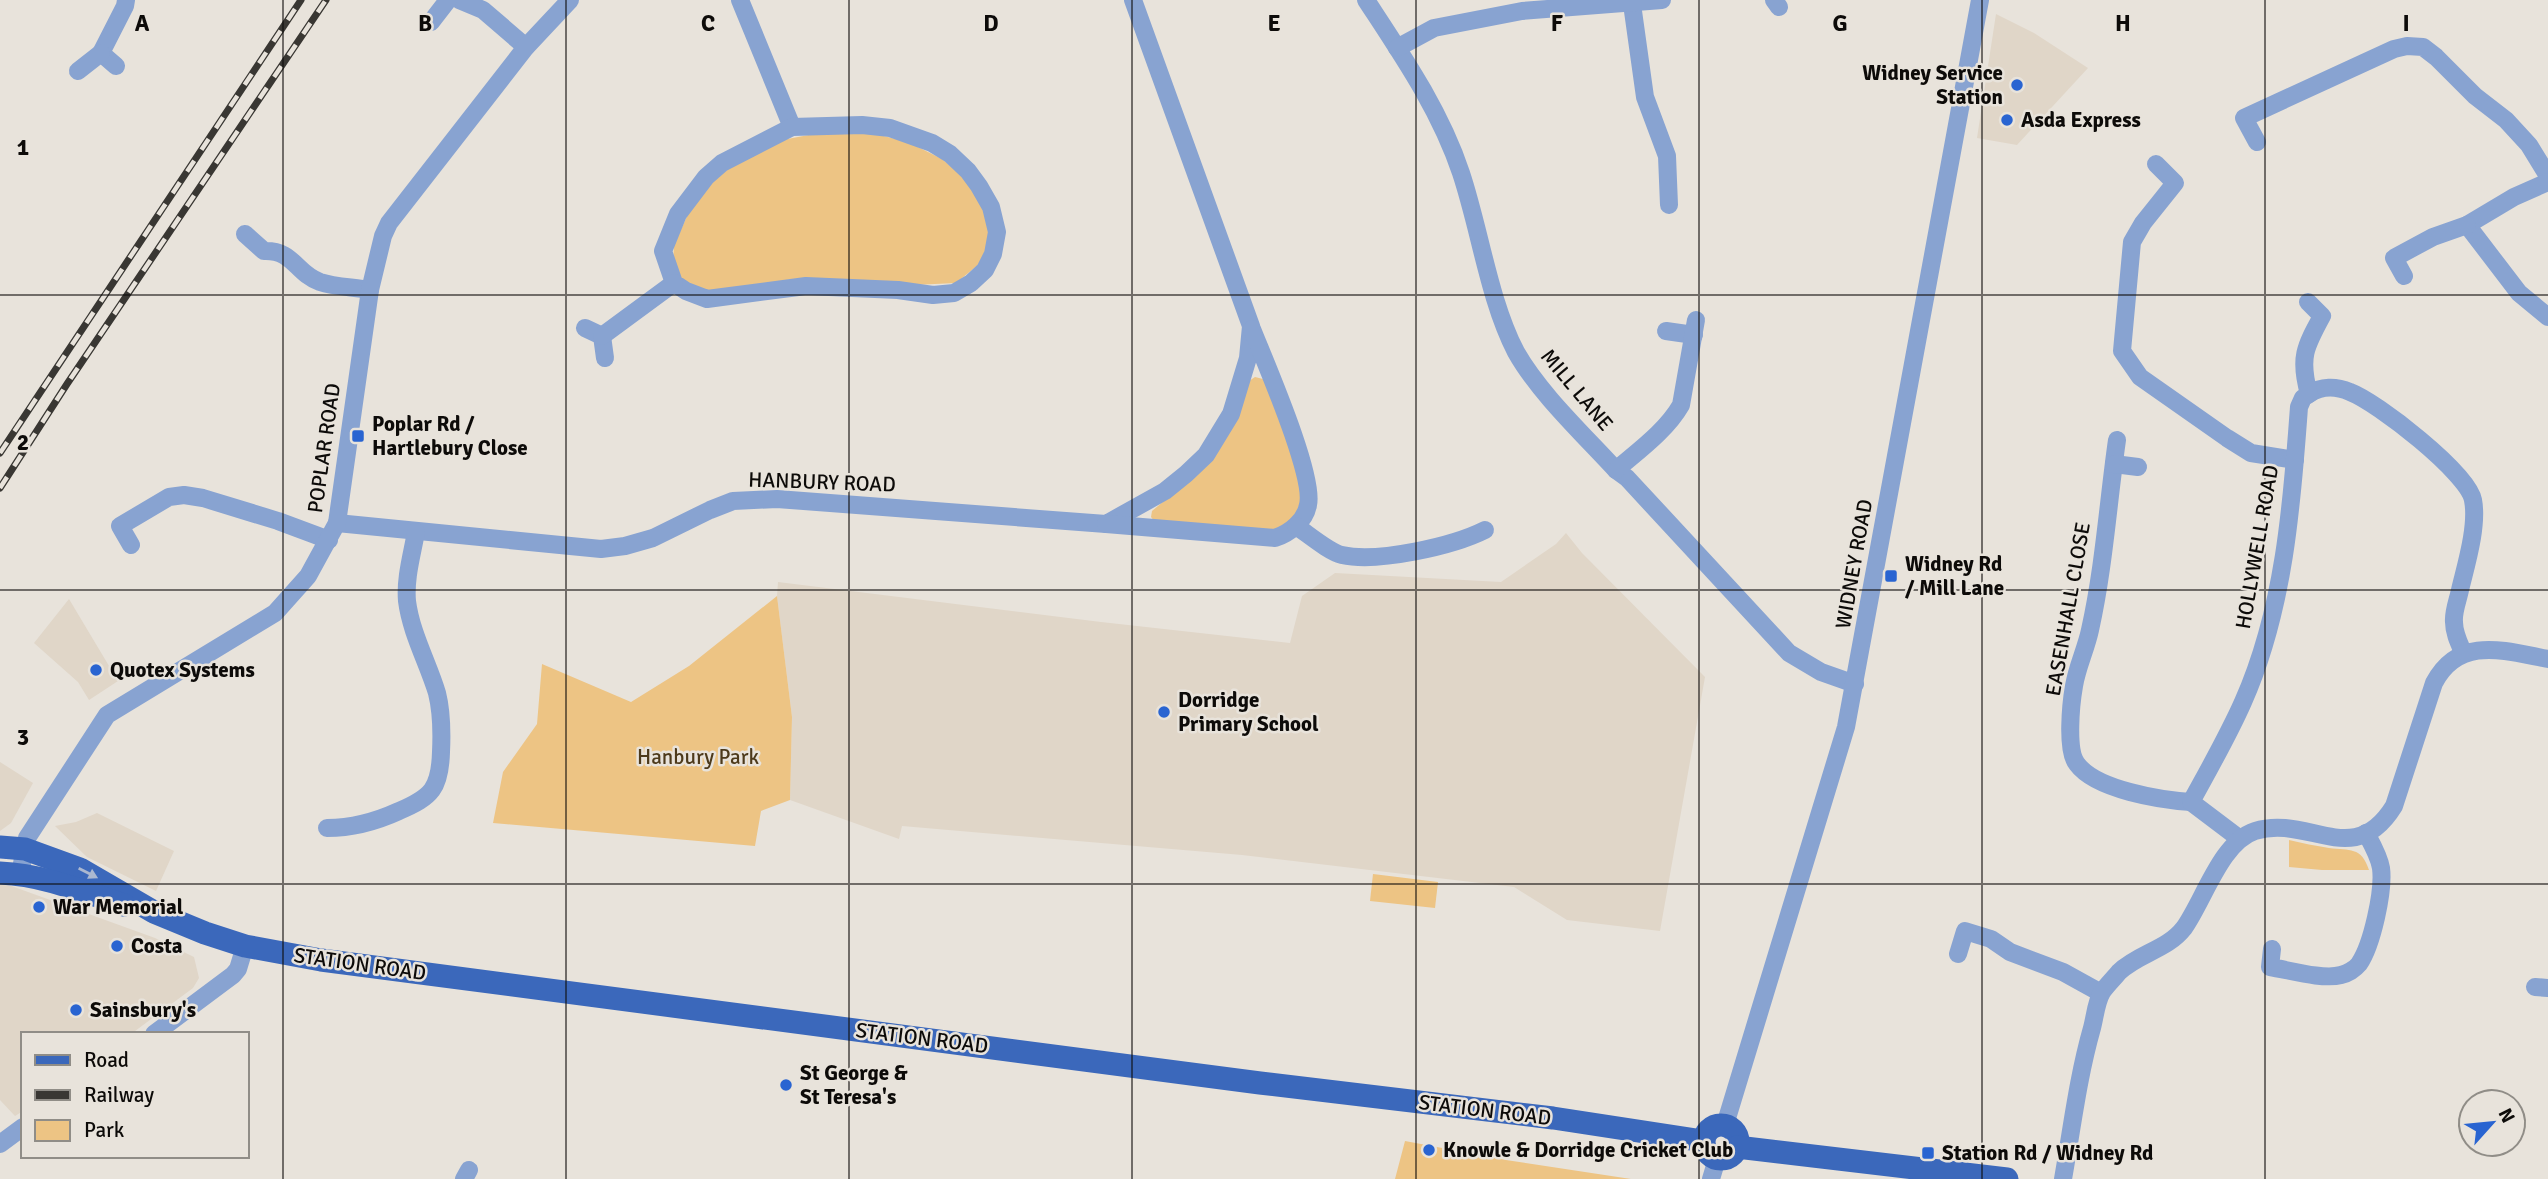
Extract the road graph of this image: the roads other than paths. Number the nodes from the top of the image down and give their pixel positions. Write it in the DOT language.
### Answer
graph roads {
  1 [pos="126,0"];
  2 [pos="447,0"];
  3 [pos="459,0"];
  4 [pos="570,0"];
  5 [pos="740,0"];
  6 [pos="1133,0"];
  7 [pos="1366,0"];
  8 [pos="1662,0"];
  9 [pos="1980,0"];
  10 [pos="1632,4"];
  11 [pos="431,22"];
  12 [pos="526,47"];
  13 [pos="1397,48"];
  14 [pos="101,53"];
  15 [pos="116,66"];
  16 [pos="78,71"];
  17 [pos="792,127"];
  18 [pos="2257,142"];
  19 [pos="2156,164"];
  20 [pos="2548,176"];
  21 [pos="2548,182"];
  22 [pos="1669,205"];
  23 [pos="2468,225"];
  24 [pos="245,234"];
  25 [pos="2404,276"];
  26 [pos="674,283"];
  27 [pos="370,289"];
  28 [pos="2308,302"];
  29 [pos="2548,317"];
  30 [pos="1251,326"];
  31 [pos="585,328"];
  32 [pos="1666,331"];
  33 [pos="602,336"];
  34 [pos="605,358"];
  35 [pos="2309,394"];
  36 [pos="2117,440"];
  37 [pos="2295,460"];
  38 [pos="2114,464"];
  39 [pos="2138,467"];
  40 [pos="1616,470"];
  41 [pos="1106,524"];
  42 [pos="1296,526"];
  43 [pos="1485,530"];
  44 [pos="333,532"];
  45 [pos="416,532"];
  46 [pos="131,545"];
  47 [pos="2463,652"];
  48 [pos="2548,659"];
  49 [pos="1855,684"];
  50 [pos="2191,802"];
  51 [pos="327,828"];
  52 [pos="2366,833"];
  53 [pos="2240,839"];
  54 [pos="0,847"];
  55 [pos="25,849"];
  56 [pos="10,873"];
  57 [pos="148,909"];
  58 [pos="245,946"];
  59 [pos="2272,949"];
  60 [pos="1958,954"];
  61 [pos="2101,993"];
  62 [pos="157,1032"];
  63 [pos="1725,1125"];
  64 [pos="21,1128"];
  65 [pos="0,1144"];
  66 [pos="1737,1147"];
  67 [pos="1710,1160"];
  68 [pos="1936,1175"];
  69 [pos="2007,1179"];
  70 [pos="2063,1179"];
  1 -- 14 [label="street"];
  2 -- 11 [label="street"];
  3 -- 12 [label="street"];
  4 -- 12 [label="street, POPLAR ROAD"];
  5 -- 17 [label="street"];
  6 -- 30 [label="street"];
  7 -- 13 [label="street, MILL LANE"];
  8 -- 10 [label="street"];
  9 -- 49 [label="street, WIDNEY ROAD"];
  10 -- 13 [label="street"];
  10 -- 22 [label="street"];
  12 -- 27 [label="street, POPLAR ROAD"];
  13 -- 40 [label="street, MILL LANE"];
  14 -- 15 [label="street"];
  14 -- 16 [label="street"];
  17 -- 26 [label="street"];
  17 -- 26 [label="street"];
  18 -- 20 [label="street"];
  19 -- 37 [label="street"];
  21 -- 23 [label="street"];
  23 -- 25 [label="street"];
  23 -- 29 [label="street"];
  24 -- 27 [label="street"];
  26 -- 33 [label="street"];
  27 -- 44 [label="street, POPLAR ROAD"];
  28 -- 35 [label="street"];
  30 -- 41 [label="street"];
  30 -- 42 [label="street"];
  31 -- 33 [label="street"];
  32 -- 40 [label="street"];
  33 -- 34 [label="street"];
  35 -- 37 [label="street, HOLLYWELL ROAD"];
  35 -- 47 [label="street"];
  36 -- 38 [label="street, EASENHALL CLOSE"];
  37 -- 50 [label="street, HOLLYWELL ROAD"];
  38 -- 39 [label="street"];
  38 -- 50 [label="street, EASENHALL CLOSE"];
  40 -- 49 [label="street, MILL LANE"];
  41 -- 42 [label="street, HANBURY ROAD"];
  41 -- 45 [label="street, HANBURY ROAD"];
  42 -- 43 [label="street"];
  44 -- 45 [label="street, HANBURY ROAD"];
  44 -- 46 [label="street, HANBURY ROAD"];
  44 -- 55 [label="street, POPLAR ROAD"];
  45 -- 51 [label="street"];
  47 -- 48 [label="street"];
  47 -- 52 [label="street"];
  49 -- 63 [label="street, WIDNEY ROAD"];
  50 -- 53 [label="street"];
  52 -- 53 [label="street"];
  52 -- 59 [label="street"];
  53 -- 61 [label="street"];
  54 -- 55 [label="main road, STATION ROAD"];
  55 -- 56 [label="street, POPLAR ROAD"];
  55 -- 57 [label="main road, STATION ROAD, one-way"];
  56 -- 57 [label="main road, STATION ROAD"];
  57 -- 58 [label="main road, STATION ROAD"];
  58 -- 62 [label="street"];
  58 -- 67 [label="main road, STATION ROAD"];
  60 -- 61 [label="street"];
  61 -- 70 [label="street"];
  63 -- 66 [label="main road"];
  63 -- 67 [label="main road"];
  64 -- 65 [label="street"];
  66 -- 67 [label="main road"];
  66 -- 68 [label="main road"];
  68 -- 69 [label="main road"];
}
